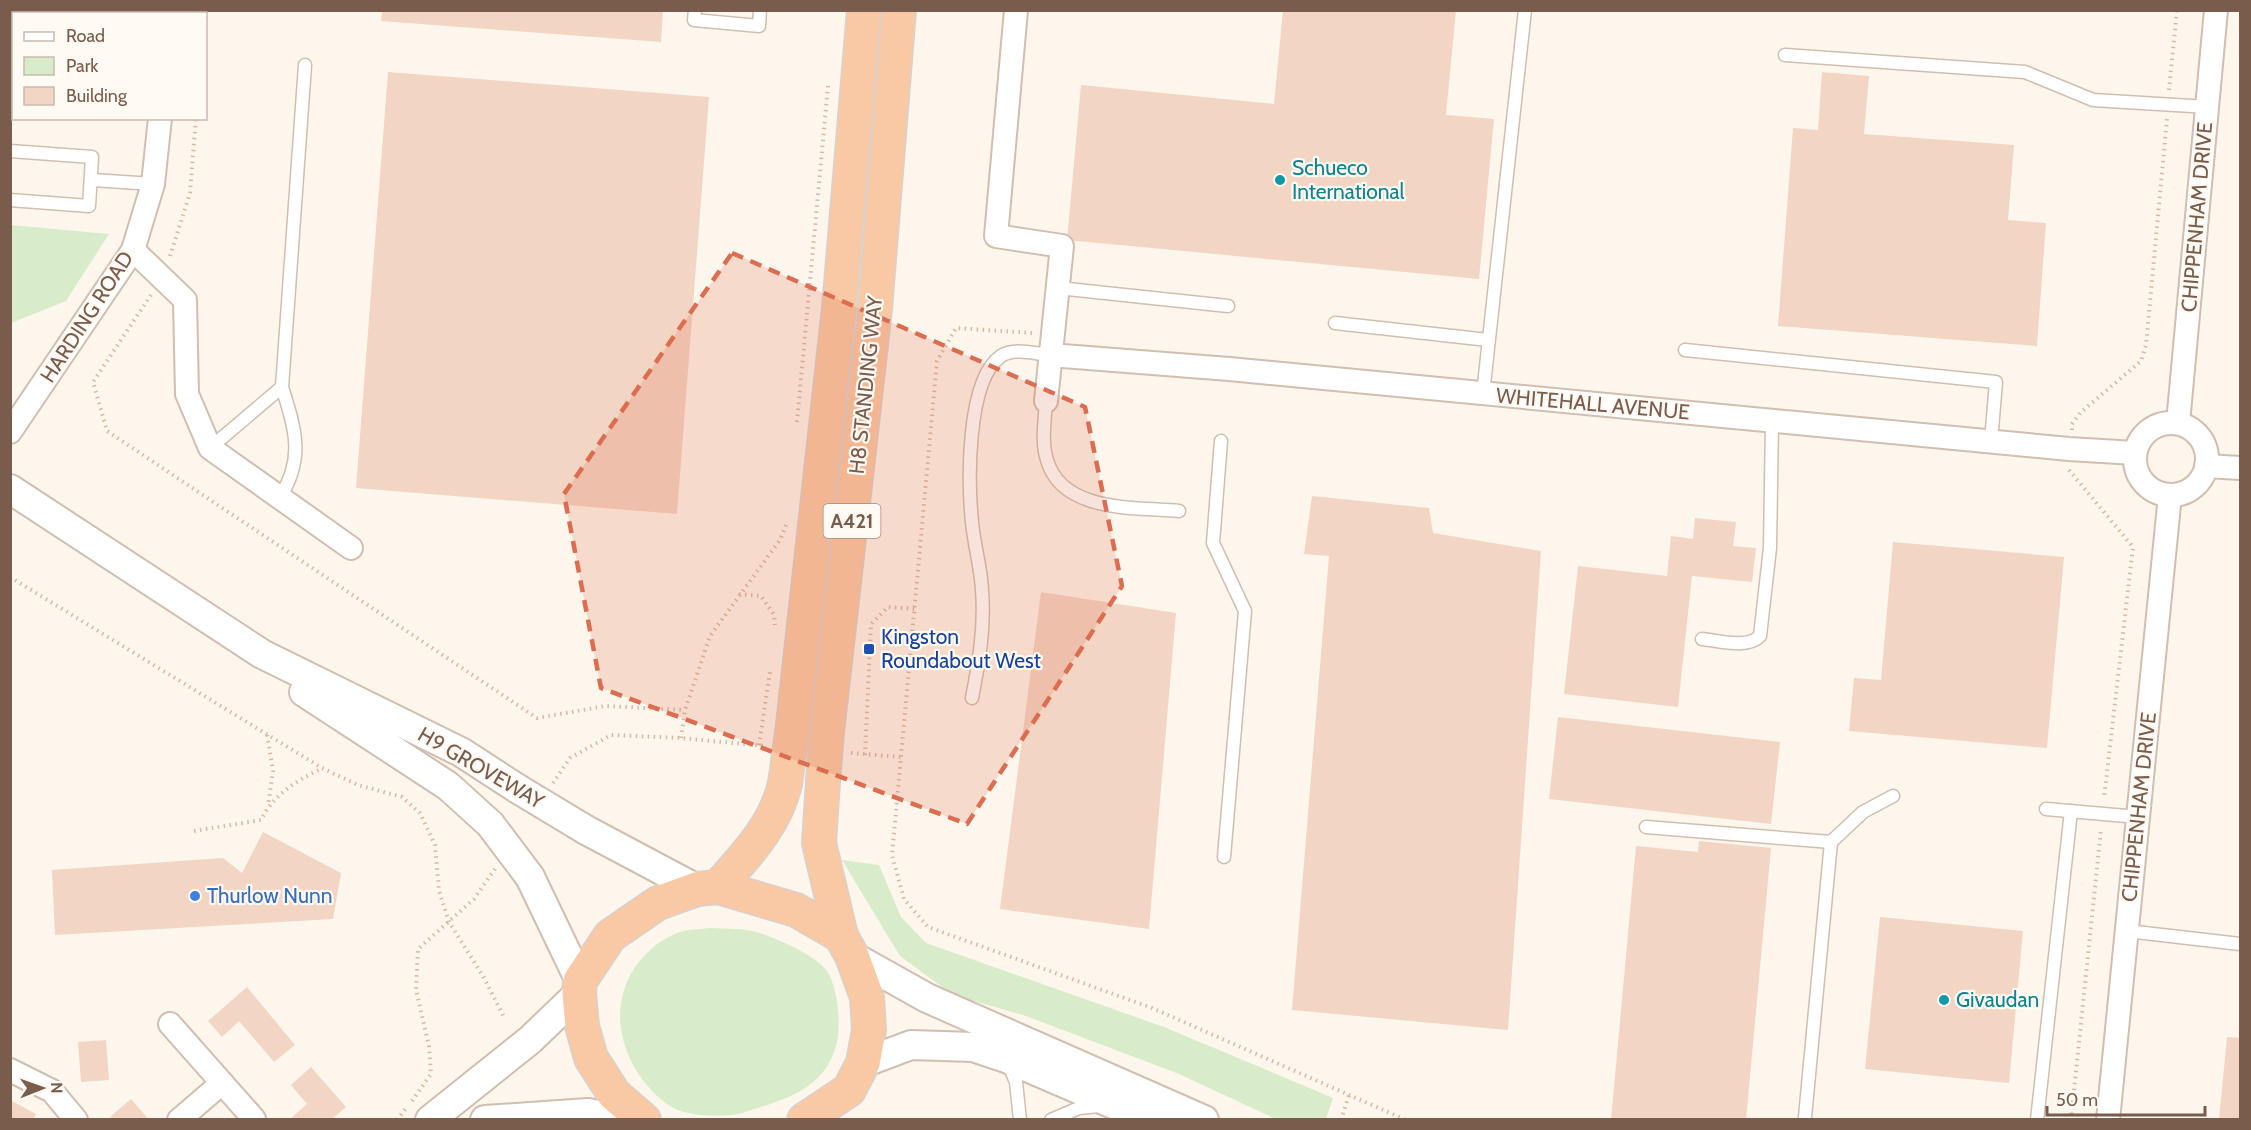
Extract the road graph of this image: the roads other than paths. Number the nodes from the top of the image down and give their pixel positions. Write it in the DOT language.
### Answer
graph roads {
  1 [pos="695,10"];
  2 [pos="760,10"];
  3 [pos="864,10"];
  4 [pos="899,10"];
  5 [pos="1016,10"];
  6 [pos="1525,10"];
  7 [pos="2216,10"];
  8 [pos="1785,55"];
  9 [pos="305,65"];
  10 [pos="2208,107"];
  11 [pos="160,120"];
  12 [pos="10,151"];
  13 [pos="92,180"];
  14 [pos="153,184"];
  15 [pos="10,200"];
  16 [pos="133,250"];
  17 [pos="1058,288"];
  18 [pos="1228,306"];
  19 [pos="1335,323"];
  20 [pos="1488,340"];
  21 [pos="1052,344"];
  22 [pos="1685,350"];
  23 [pos="282,387"];
  24 [pos="1483,394"];
  25 [pos="1046,401"];
  26 [pos="19,410"];
  27 [pos="1772,421"];
  28 [pos="2178,423"];
  29 [pos="10,432"];
  30 [pos="1221,441"];
  31 [pos="1991,441"];
  32 [pos="210,448"];
  33 [pos="2135,453"];
  34 [pos="2206,466"];
  35 [pos="2241,468"];
  36 [pos="10,489"];
  37 [pos="2170,495"];
  38 [pos="280,498"];
  39 [pos="1179,511"];
  40 [pos="351,548"];
  41 [pos="1702,639"];
  42 [pos="262,654"];
  43 [pos="972,698"];
  44 [pos="1893,796"];
  45 [pos="2046,809"];
  46 [pos="2071,811"];
  47 [pos="2138,817"];
  48 [pos="1646,827"];
  49 [pos="1831,842"];
  50 [pos="1224,856"];
  51 [pos="708,888"];
  52 [pos="2127,931"];
  53 [pos="2241,944"];
  54 [pos="847,946"];
  55 [pos="579,987"];
  56 [pos="170,1024"];
  57 [pos="1006,1058"];
  58 [pos="10,1070"];
  59 [pos="222,1083"];
  60 [pos="851,1091"];
  61 [pos="1113,1104"];
  62 [pos="1804,1117"];
  63 [pos="76,1119"];
  64 [pos="179,1119"];
  65 [pos="254,1119"];
  66 [pos="430,1119"];
  67 [pos="485,1119"];
  68 [pos="622,1119"];
  69 [pos="644,1119"];
  70 [pos="804,1119"];
  71 [pos="1020,1119"];
  72 [pos="1051,1119"];
  73 [pos="1161,1119"];
  74 [pos="1204,1119"];
  75 [pos="2037,1119"];
  76 [pos="2108,1119"];
  1 -- 2 [label="lane"];
  3 -- 51 [label="highway, H8 STANDING WAY / A421, bridge"];
  4 -- 54 [label="highway, H8 STANDING WAY / A421, bridge"];
  5 -- 17 [label="street"];
  6 -- 20 [label="lane"];
  7 -- 10 [label="street, CHIPPENHAM DRIVE"];
  8 -- 10 [label="lane"];
  9 -- 23 [label="lane"];
  10 -- 28 [label="street, CHIPPENHAM DRIVE"];
  11 -- 14 [label="street, HARDING ROAD"];
  12 -- 13 [label="lane"];
  13 -- 14 [label="lane"];
  13 -- 15 [label="lane"];
  14 -- 16 [label="street, HARDING ROAD"];
  16 -- 26 [label="street, HARDING ROAD"];
  16 -- 32 [label="street"];
  17 -- 18 [label="lane"];
  17 -- 21 [label="street"];
  19 -- 20 [label="lane"];
  20 -- 24 [label="lane"];
  21 -- 24 [label="street, WHITEHALL AVENUE"];
  21 -- 25 [label="street"];
  21 -- 43 [label="lane"];
  22 -- 31 [label="lane"];
  23 -- 32 [label="lane"];
  23 -- 38 [label="lane"];
  24 -- 27 [label="street, WHITEHALL AVENUE"];
  25 -- 39 [label="lane"];
  26 -- 29 [label="street, HARDING ROAD"];
  27 -- 31 [label="street, WHITEHALL AVENUE"];
  27 -- 41 [label="lane"];
  28 -- 33 [label="street"];
  28 -- 34 [label="street"];
  30 -- 50 [label="lane"];
  31 -- 33 [label="street, WHITEHALL AVENUE"];
  32 -- 38 [label="street"];
  33 -- 37 [label="street"];
  34 -- 35 [label="street"];
  34 -- 37 [label="street"];
  36 -- 42 [label="street, H9 GROVEWAY"];
  37 -- 47 [label="street, CHIPPENHAM DRIVE"];
  38 -- 40 [label="street"];
  42 -- 51 [label="street, H9 GROVEWAY, bridge"];
  42 -- 55 [label="street, H9 GROVEWAY, bridge"];
  44 -- 49 [label="lane"];
  45 -- 46 [label="lane"];
  46 -- 47 [label="lane"];
  46 -- 75 [label="lane"];
  47 -- 52 [label="street, CHIPPENHAM DRIVE"];
  48 -- 49 [label="lane"];
  49 -- 62 [label="lane"];
  51 -- 54 [label="highway"];
  51 -- 55 [label="highway"];
  52 -- 53 [label="lane"];
  52 -- 76 [label="street, CHIPPENHAM DRIVE"];
  54 -- 60 [label="highway, H8 STANDING WAY"];
  54 -- 74 [label="street"];
  55 -- 66 [label="street"];
  55 -- 69 [label="highway"];
  56 -- 59 [label="street"];
  57 -- 60 [label="street"];
  57 -- 61 [label="street"];
  57 -- 71 [label="lane"];
  58 -- 63 [label="street"];
  59 -- 64 [label="street"];
  59 -- 65 [label="street"];
  60 -- 70 [label="highway"];
  61 -- 72 [label="lane"];
  61 -- 73 [label="street"];
  67 -- 68 [label="street"];
}
